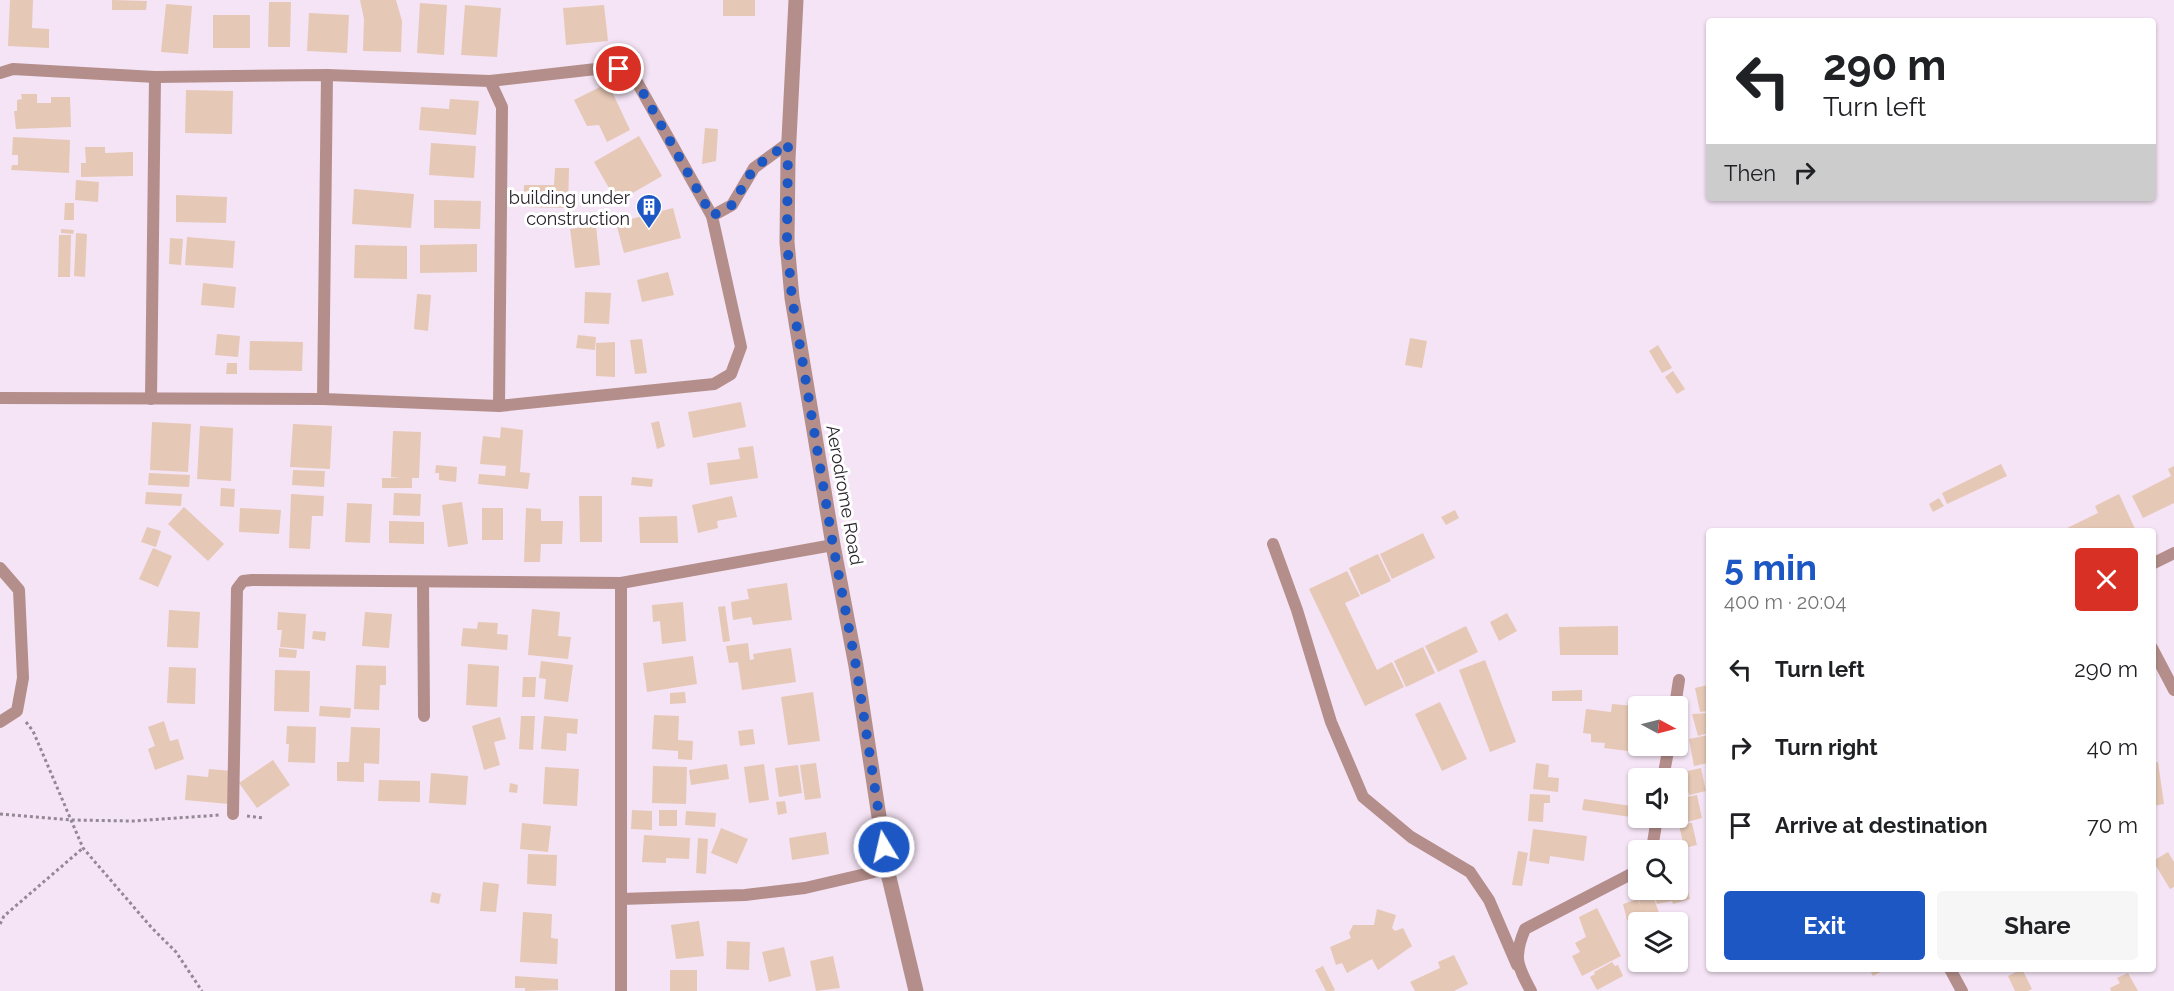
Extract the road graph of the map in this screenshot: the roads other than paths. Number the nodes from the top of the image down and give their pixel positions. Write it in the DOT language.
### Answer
graph roads {
  1 [pos="796,0"];
  2 [pos="0,73"];
  3 [pos="327,75"];
  4 [pos="155,77"];
  5 [pos="490,81"];
  6 [pos="788,143"];
  7 [pos="712,216"];
  8 [pos="0,399"];
  9 [pos="152,399"];
  10 [pos="323,399"];
  11 [pos="500,406"];
  12 [pos="1273,544"];
  13 [pos="833,545"];
  14 [pos="2174,553"];
  15 [pos="2156,562"];
  16 [pos="0,568"];
  17 [pos="423,582"];
  18 [pos="621,583"];
  19 [pos="2156,656"];
  20 [pos="1679,680"];
  21 [pos="2174,690"];
  22 [pos="1677,696"];
  23 [pos="424,716"];
  24 [pos="0,722"];
  25 [pos="233,814"];
  26 [pos="887,869"];
  27 [pos="1628,876"];
  28 [pos="621,899"];
  29 [pos="1517,965"];
  30 [pos="1952,972"];
  31 [pos="621,991"];
  32 [pos="916,991"];
  33 [pos="1531,991"];
  34 [pos="1962,991"];
  1 -- 6 [label="street, Aerodrome Road"];
  2 -- 4 [label="street"];
  3 -- 4 [label="street"];
  3 -- 5 [label="street"];
  3 -- 10 [label="street"];
  4 -- 9 [label="street"];
  5 -- 7 [label="street"];
  5 -- 11 [label="street"];
  6 -- 7 [label="street"];
  6 -- 13 [label="street, Aerodrome Road"];
  7 -- 11 [label="street"];
  8 -- 9 [label="street"];
  9 -- 10 [label="street"];
  10 -- 11 [label="street"];
  12 -- 29 [label="street"];
  13 -- 18 [label="street"];
  13 -- 26 [label="street, Aerodrome Road"];
  14 -- 15 [label="street"];
  16 -- 24 [label="street"];
  17 -- 18 [label="street"];
  17 -- 23 [label="street"];
  17 -- 25 [label="street"];
  18 -- 28 [label="street"];
  19 -- 21 [label="street"];
  20 -- 22 [label="street"];
  26 -- 28 [label="street"];
  26 -- 32 [label="street, Aerodrome Road"];
  27 -- 29 [label="street"];
  28 -- 31 [label="street"];
  29 -- 33 [label="street"];
  30 -- 34 [label="street"];
}
